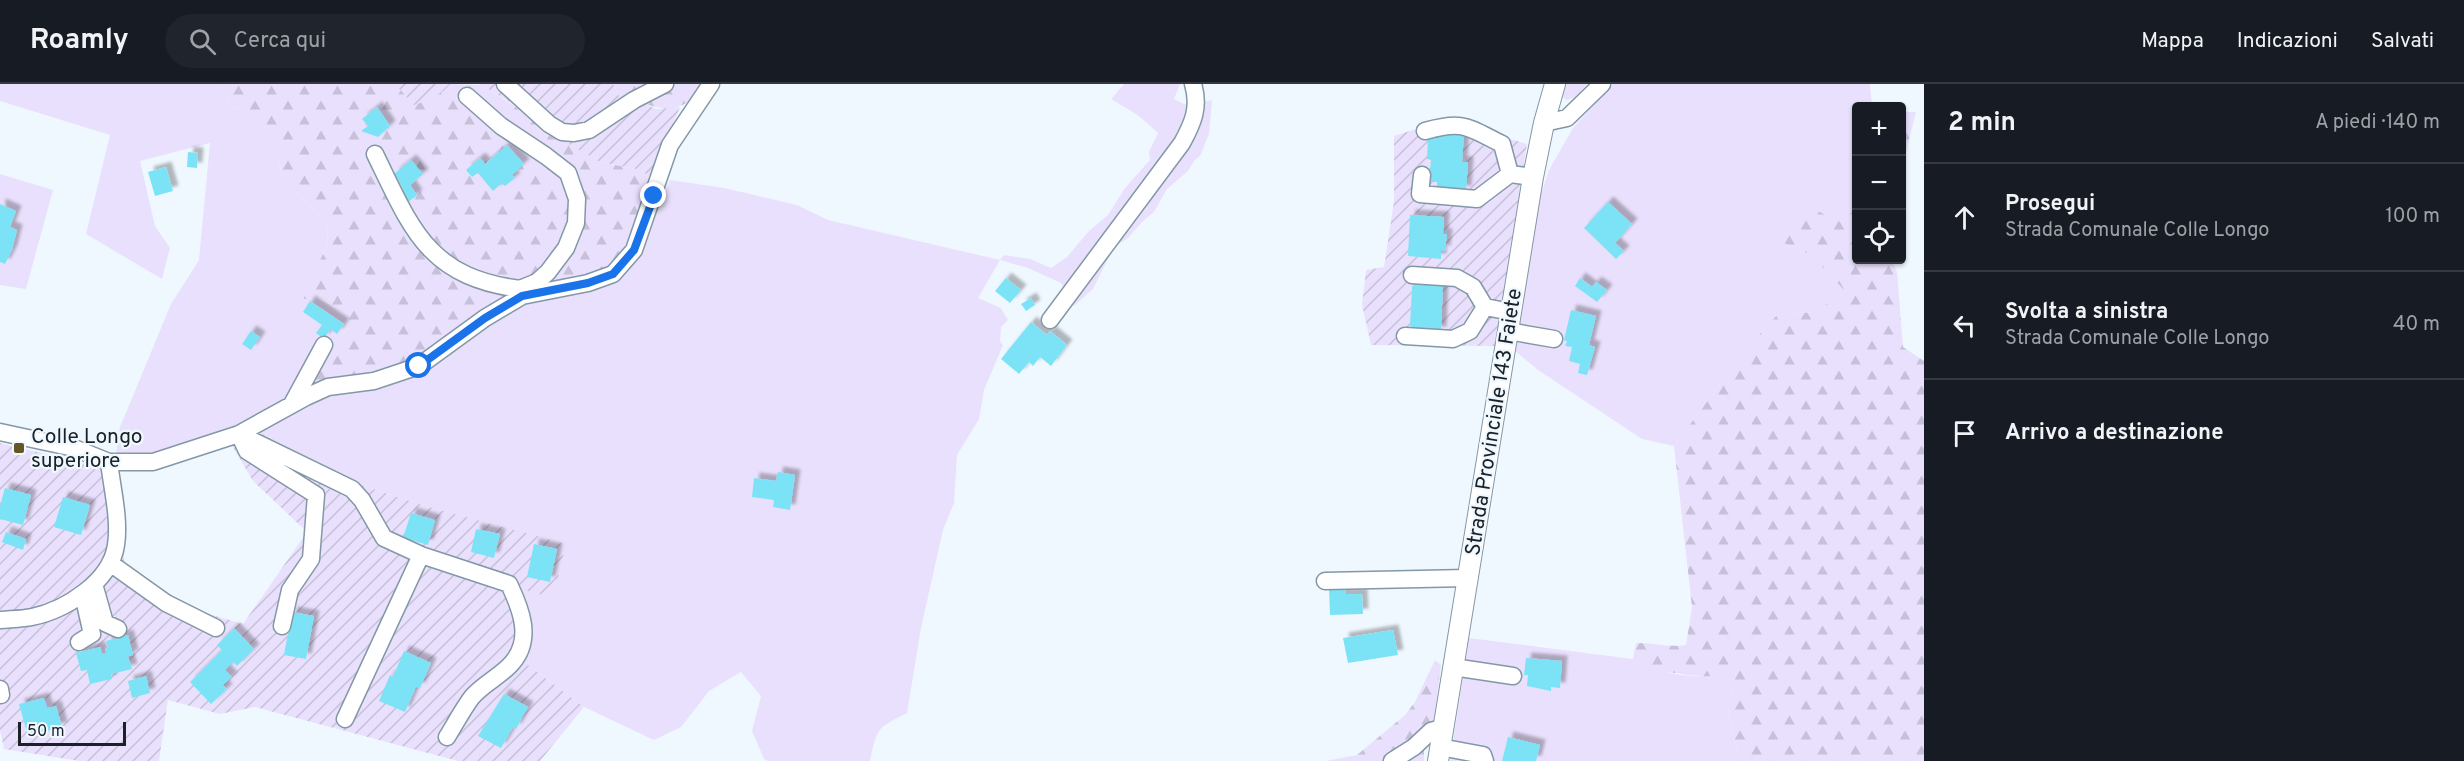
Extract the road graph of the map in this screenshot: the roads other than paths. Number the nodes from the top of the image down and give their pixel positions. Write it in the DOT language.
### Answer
graph roads {
  1 [pos="505,84"];
  2 [pos="665,84"];
  3 [pos="711,84"];
  4 [pos="1193,84"];
  5 [pos="1555,84"];
  6 [pos="1602,84"];
  7 [pos="467,96"];
  8 [pos="1544,123"];
  9 [pos="1425,131"];
  10 [pos="375,154"];
  11 [pos="1510,174"];
  12 [pos="1422,175"];
  13 [pos="1533,177"];
  14 [pos="1412,275"];
  15 [pos="521,292"];
  16 [pos="1485,307"];
  17 [pos="1511,312"];
  18 [pos="1050,320"];
  19 [pos="1508,331"];
  20 [pos="1405,336"];
  21 [pos="1554,339"];
  22 [pos="324,345"];
  23 [pos="291,405"];
  24 [pos="0,432"];
  25 [pos="239,434"];
  26 [pos="109,462"];
  27 [pos="421,555"];
  28 [pos="110,563"];
  29 [pos="1467,578"];
  30 [pos="1325,581"];
  31 [pos="88,589"];
  32 [pos="0,620"];
  33 [pos="282,626"];
  34 [pos="216,628"];
  35 [pos="118,629"];
  36 [pos="79,642"];
  37 [pos="1453,667"];
  38 [pos="1513,676"];
  39 [pos="345,719"];
  40 [pos="447,737"];
  41 [pos="1440,746"];
  42 [pos="1392,761"];
  43 [pos="1485,761"];
  1 -- 2 [label="street"];
  3 -- 15 [label="street"];
  4 -- 18 [label="street"];
  5 -- 8 [label="main road, Strada Provinciale 143 Faiete"];
  6 -- 8 [label="street"];
  7 -- 15 [label="street"];
  8 -- 13 [label="main road, Strada Provinciale 143 Faiete"];
  9 -- 11 [label="street"];
  10 -- 15 [label="street"];
  11 -- 12 [label="street"];
  11 -- 13 [label="street"];
  13 -- 17 [label="main road, Strada Provinciale 143 Faiete"];
  14 -- 16 [label="street"];
  15 -- 23 [label="street"];
  16 -- 17 [label="street"];
  16 -- 20 [label="street"];
  17 -- 19 [label="main road, Strada Provinciale 143 Faiete"];
  19 -- 21 [label="street"];
  19 -- 29 [label="main road, Strada Provinciale 143 Faiete"];
  22 -- 23 [label="street"];
  23 -- 25 [label="street"];
  24 -- 26 [label="street"];
  25 -- 26 [label="street"];
  25 -- 27 [label="street"];
  25 -- 33 [label="street"];
  26 -- 28 [label="street"];
  27 -- 39 [label="street"];
  27 -- 40 [label="street"];
  28 -- 31 [label="street"];
  28 -- 34 [label="street"];
  29 -- 30 [label="street"];
  29 -- 37 [label="main road, Strada Provinciale 143 Faiete"];
  31 -- 32 [label="street"];
  31 -- 35 [label="street"];
  31 -- 36 [label="street"];
  37 -- 38 [label="street"];
  37 -- 41 [label="main road, Strada Provinciale 143 Faiete"];
  41 -- 42 [label="street"];
  41 -- 43 [label="street"];
}
